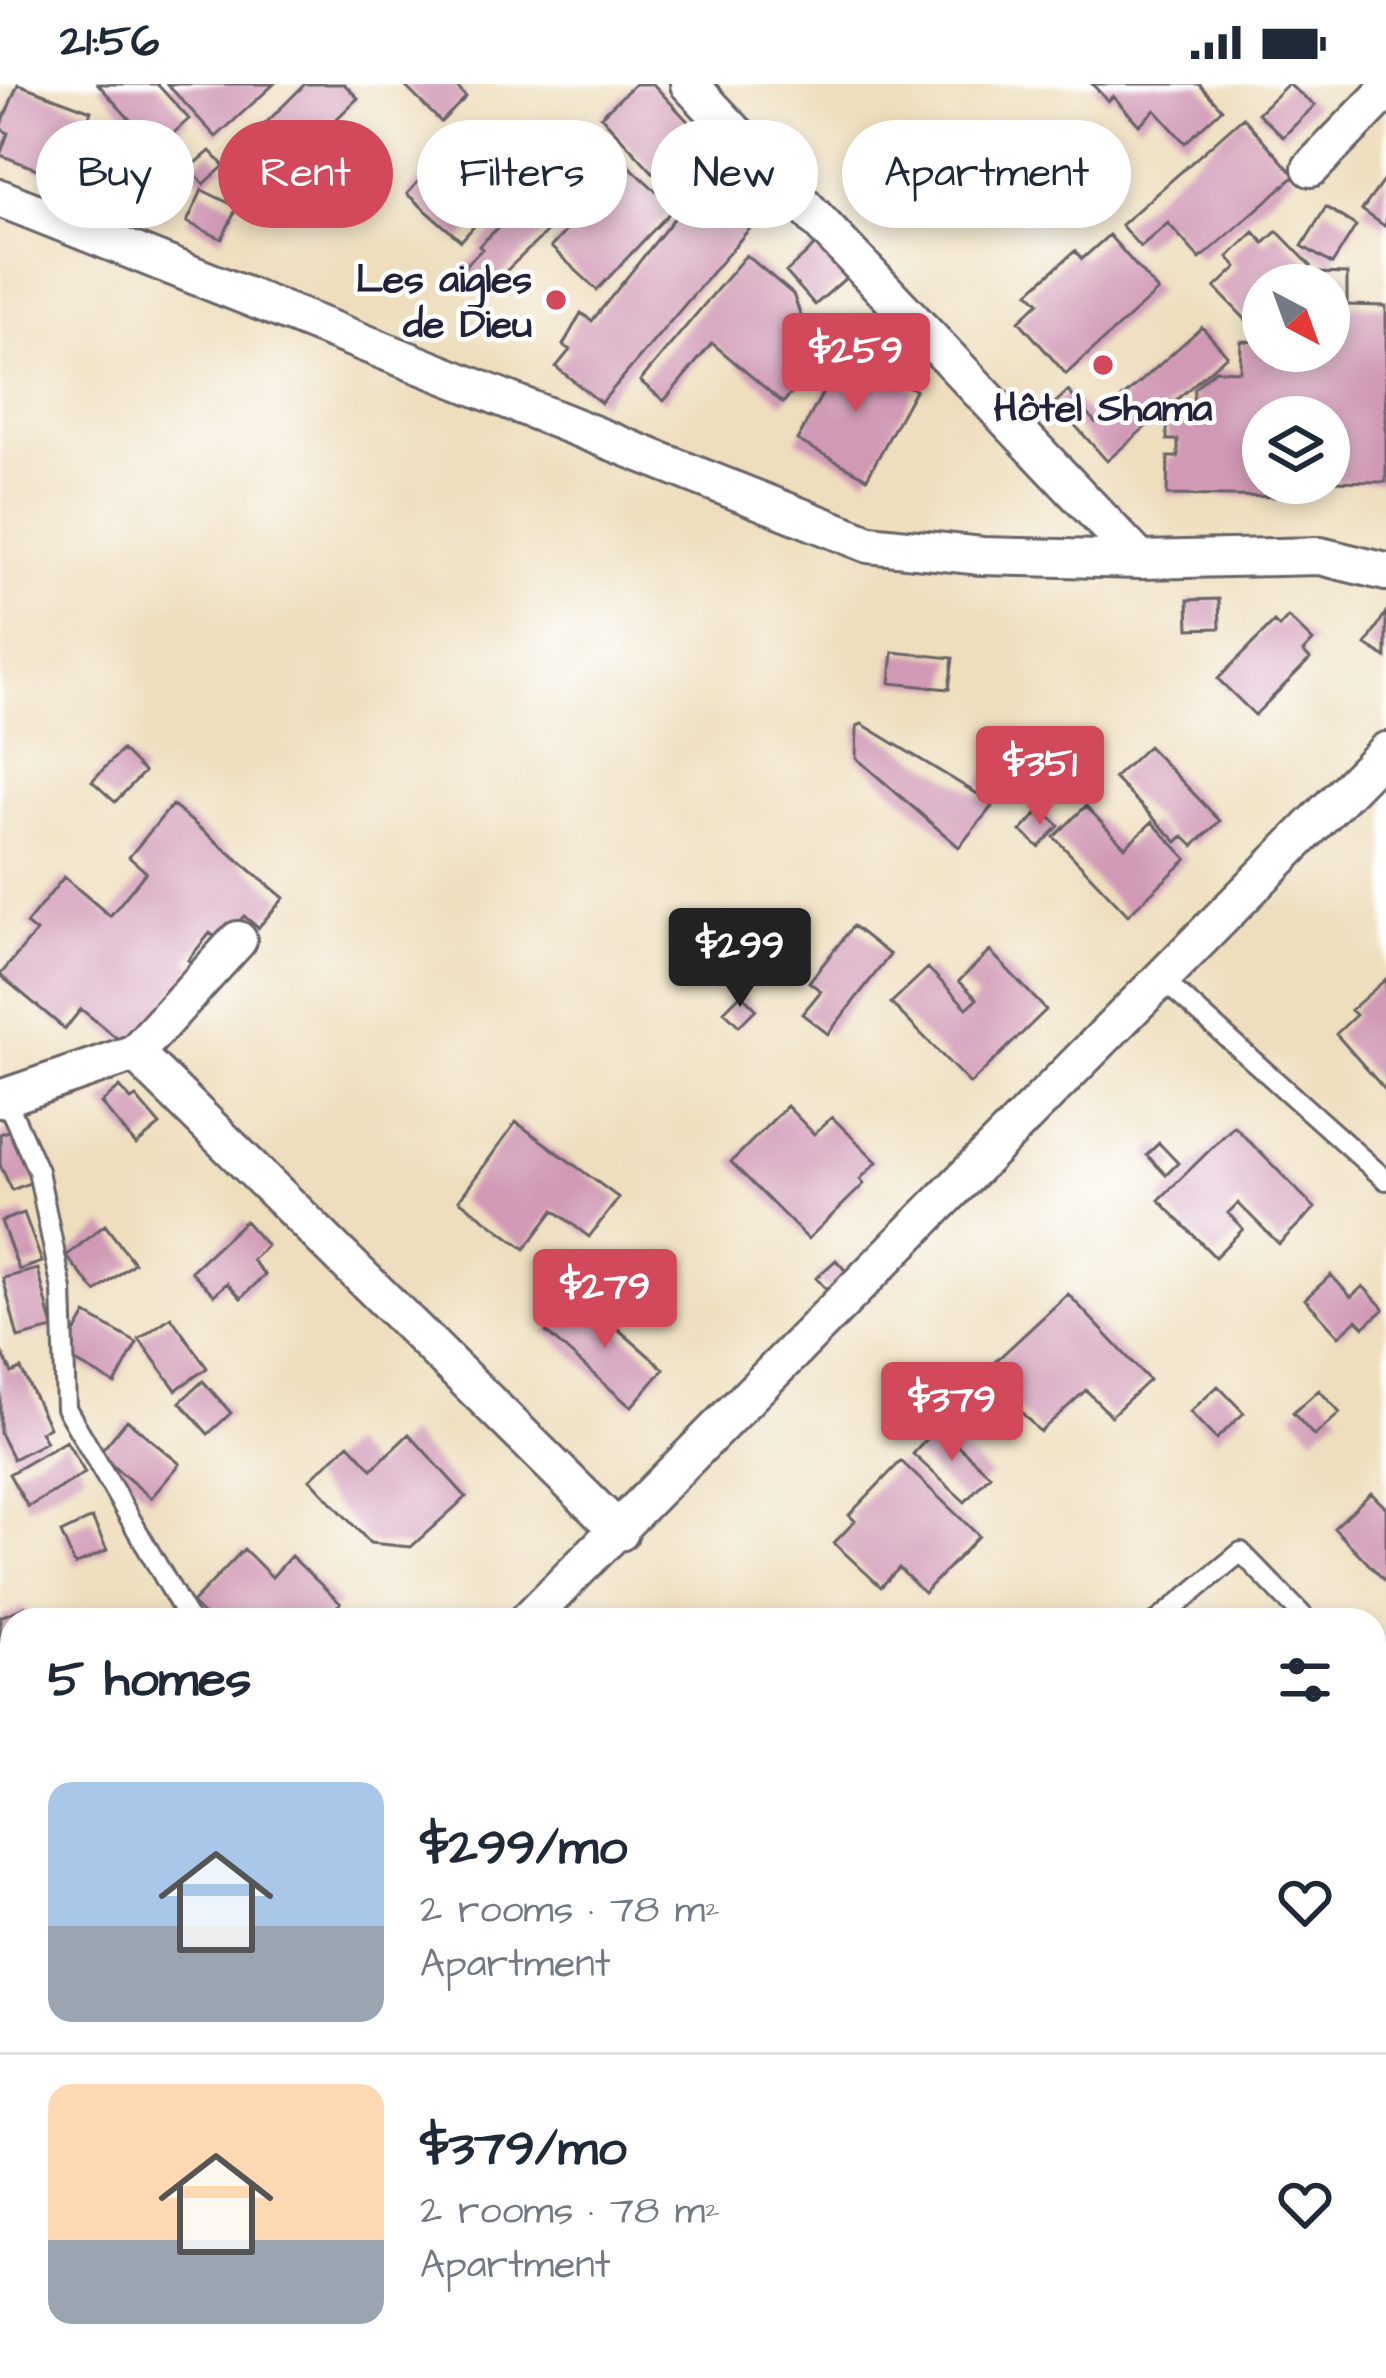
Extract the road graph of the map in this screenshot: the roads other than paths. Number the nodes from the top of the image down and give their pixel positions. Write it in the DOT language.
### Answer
graph roads {
  1 [pos="689,84"];
  2 [pos="1386,91"];
  3 [pos="1311,168"];
  4 [pos="0,198"];
  5 [pos="1140,560"];
  6 [pos="1386,572"];
  7 [pos="1386,751"];
  8 [pos="238,940"];
  9 [pos="1164,981"];
  10 [pos="134,1053"];
  11 [pos="2,1097"];
  12 [pos="1386,1180"];
  13 [pos="620,1532"];
  14 [pos="182,1608"];
  15 [pos="541,1608"];
  16 [pos="1173,1608"];
  17 [pos="1295,1608"];
  1 -- 5 [label="street"];
  2 -- 3 [label="street"];
  4 -- 5 [label="street"];
  5 -- 6 [label="street"];
  7 -- 9 [label="street"];
  8 -- 10 [label="street"];
  9 -- 12 [label="lane"];
  9 -- 13 [label="street"];
  10 -- 11 [label="street"];
  10 -- 13 [label="street"];
  11 -- 14 [label="lane"];
  13 -- 15 [label="street"];
  16 -- 17 [label="lane"];
}
